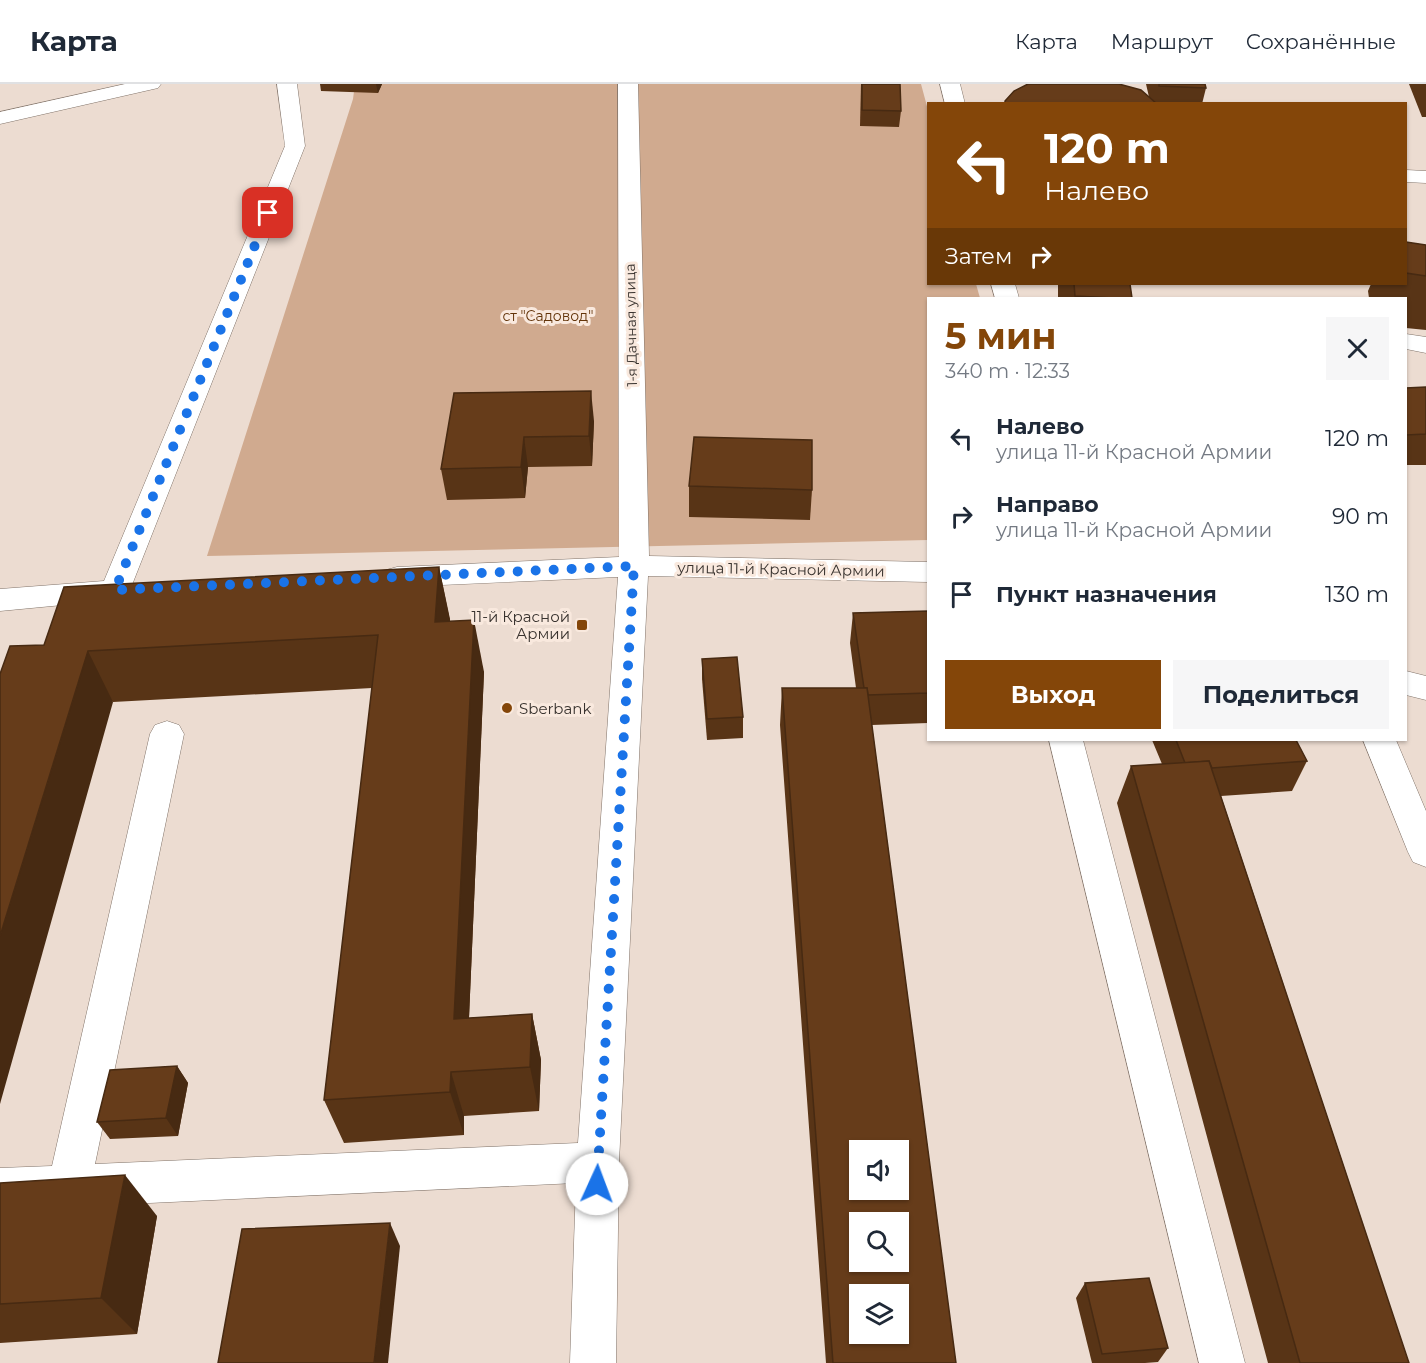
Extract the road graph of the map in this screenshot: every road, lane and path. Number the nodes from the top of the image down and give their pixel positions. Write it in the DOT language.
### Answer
graph roads {
  1 [pos="151,84"];
  2 [pos="287,84"];
  3 [pos="628,84"];
  4 [pos="950,84"];
  5 [pos="954,102"];
  6 [pos="0,118"];
  7 [pos="1407,176"];
  8 [pos="1426,177"];
  9 [pos="1407,342"];
  10 [pos="1426,345"];
  11 [pos="634,566"];
  12 [pos="927,572"];
  13 [pos="374,578"];
  14 [pos="150,588"];
  15 [pos="115,590"];
  16 [pos="0,600"];
  17 [pos="1407,683"];
  18 [pos="1426,687"];
  19 [pos="167,734"];
  20 [pos="1066,741"];
  21 [pos="1379,741"];
  22 [pos="1426,852"];
  23 [pos="598,1162"];
  24 [pos="69,1186"];
  25 [pos="0,1189"];
  26 [pos="593,1363"];
  27 [pos="1222,1363"];
  1 -- 6 [label="street"];
  2 -- 15 [label="street"];
  3 -- 11 [label="street, 1-я Дачная улица"];
  4 -- 5 [label="street"];
  7 -- 8 [label="street"];
  9 -- 10 [label="street"];
  11 -- 12 [label="street, улица 11-й Красной Армии"];
  11 -- 13 [label="street, улица 11-й Красной Армии"];
  11 -- 23 [label="street"];
  14 -- 15 [label="street"];
  15 -- 16 [label="street"];
  17 -- 18 [label="street"];
  19 -- 24 [label="street"];
  20 -- 27 [label="street"];
  21 -- 22 [label="street"];
  23 -- 24 [label="street"];
  23 -- 26 [label="street"];
  24 -- 25 [label="street"];
}
